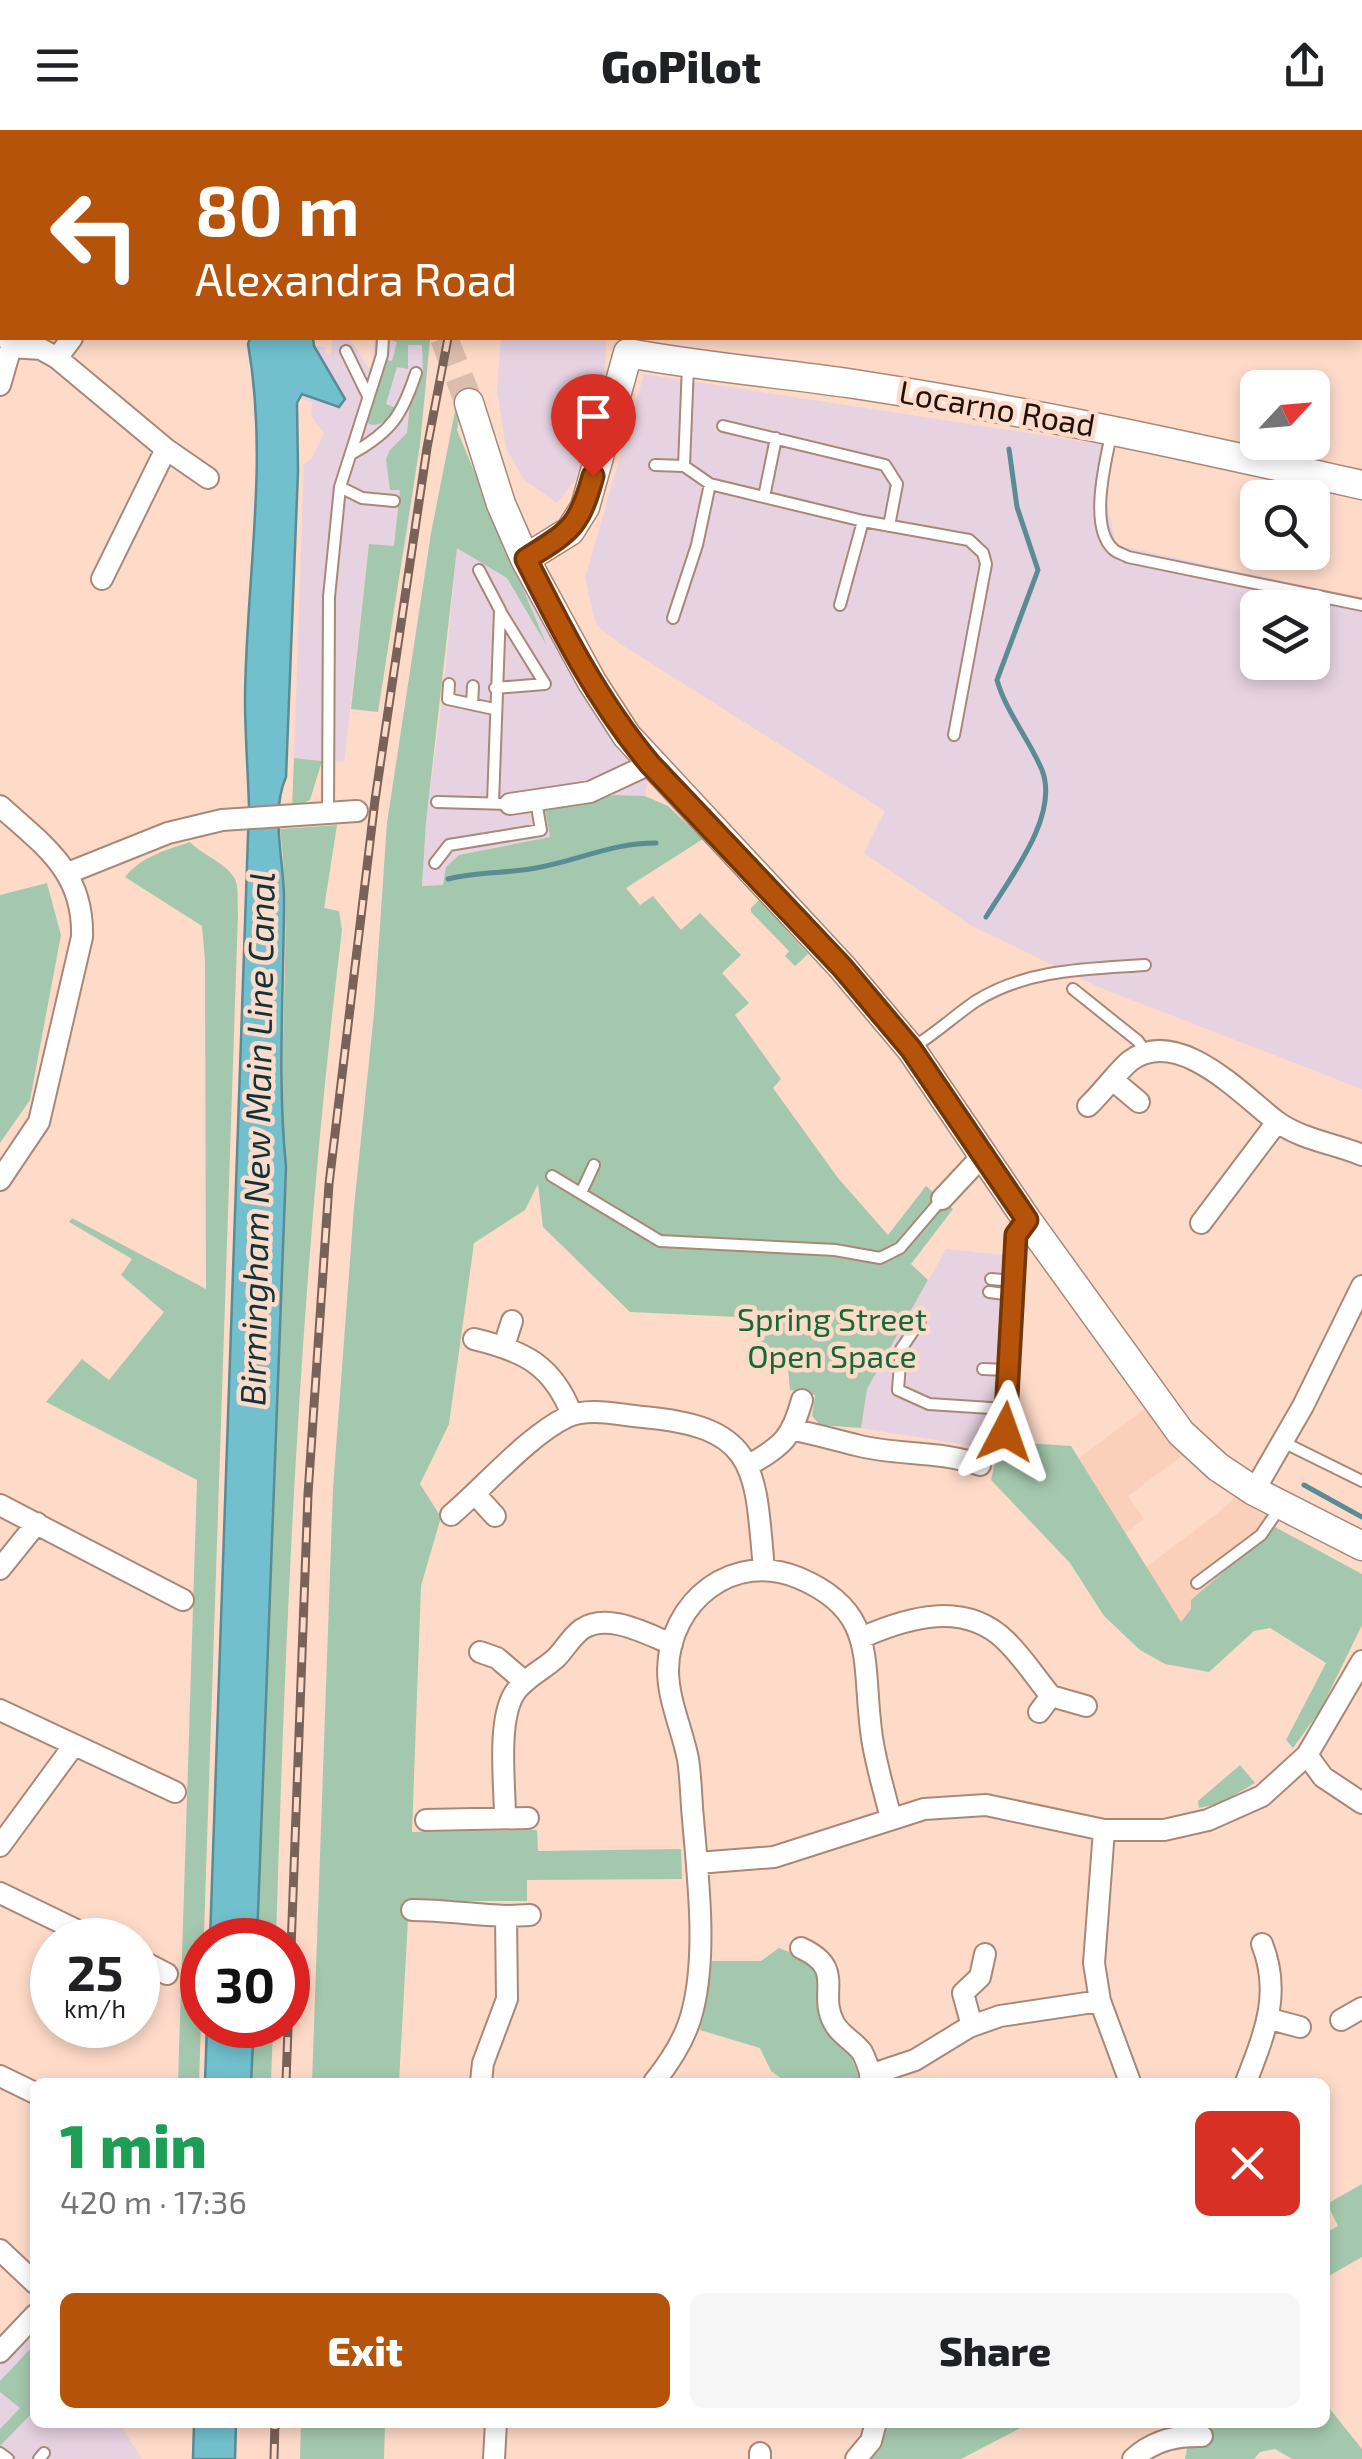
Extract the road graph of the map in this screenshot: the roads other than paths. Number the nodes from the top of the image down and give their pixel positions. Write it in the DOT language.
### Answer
graph roads {
  1 [pos="70,340"];
  2 [pos="382,340"];
  3 [pos="10,342"];
  4 [pos="628,345"];
  5 [pos="346,352"];
  6 [pos="57,358"];
  7 [pos="688,364"];
  8 [pos="416,373"];
  9 [pos="0,385"];
  10 [pos="368,396"];
  11 [pos="469,403"];
  12 [pos="724,426"];
  13 [pos="1112,429"];
  14 [pos="776,438"];
  15 [pos="166,449"];
  16 [pos="353,452"];
  17 [pos="654,465"];
  18 [pos="684,466"];
  19 [pos="208,478"];
  20 [pos="710,484"];
  21 [pos="1362,485"];
  22 [pos="340,487"];
  23 [pos="764,497"];
  24 [pos="394,501"];
  25 [pos="863,521"];
  26 [pos="889,526"];
  27 [pos="526,559"];
  28 [pos="478,570"];
  29 [pos="102,579"];
  30 [pos="840,605"];
  31 [pos="1362,606"];
  32 [pos="500,610"];
  33 [pos="673,618"];
  34 [pos="484,637"];
  35 [pos="498,638"];
  36 [pos="495,688"];
  37 [pos="466,703"];
  38 [pos="494,709"];
  39 [pos="954,736"];
  40 [pos="650,764"];
  41 [pos="536,800"];
  42 [pos="437,802"];
  43 [pos="502,803"];
  44 [pos="0,806"];
  45 [pos="356,811"];
  46 [pos="318,814"];
  47 [pos="435,863"];
  48 [pos="68,873"];
  49 [pos="1145,965"];
  50 [pos="1074,989"];
  51 [pos="911,1049"];
  52 [pos="1148,1054"];
  53 [pos="1114,1081"];
  54 [pos="1138,1102"];
  55 [pos="1088,1106"];
  56 [pos="1277,1122"];
  57 [pos="983,1155"];
  58 [pos="1362,1155"];
  59 [pos="594,1165"];
  60 [pos="552,1176"];
  61 [pos="0,1180"];
  62 [pos="581,1193"];
  63 [pos="942,1200"];
  64 [pos="1027,1220"];
  65 [pos="1201,1223"];
  66 [pos="991,1279"];
  67 [pos="1013,1288"];
  68 [pos="990,1292"];
  69 [pos="1359,1299"];
  70 [pos="512,1321"];
  71 [pos="920,1321"];
  72 [pos="474,1339"];
  73 [pos="504,1346"];
  74 [pos="984,1369"];
  75 [pos="1008,1370"];
  76 [pos="802,1400"];
  77 [pos="1006,1409"];
  78 [pos="572,1415"];
  79 [pos="794,1430"];
  80 [pos="1005,1432"];
  81 [pos="1283,1442"];
  82 [pos="749,1465"];
  83 [pos="980,1466"];
  84 [pos="1362,1481"];
  85 [pos="1254,1491"];
  86 [pos="475,1494"];
  87 [pos="0,1505"];
  88 [pos="1281,1505"];
  89 [pos="451,1515"];
  90 [pos="495,1516"];
  91 [pos="37,1523"];
  92 [pos="1362,1546"];
  93 [pos="0,1570"];
  94 [pos="764,1570"];
  95 [pos="1197,1583"];
  96 [pos="183,1600"];
  97 [pos="863,1637"];
  98 [pos="672,1644"];
  99 [pos="480,1652"];
  100 [pos="1362,1661"];
  101 [pos="524,1682"];
  102 [pos="1086,1706"];
  103 [pos="0,1710"];
  104 [pos="74,1744"];
  105 [pos="1306,1755"];
  106 [pos="175,1792"];
  107 [pos="1362,1803"];
  108 [pos="505,1818"];
  109 [pos="528,1818"];
  110 [pos="891,1819"];
  111 [pos="426,1820"];
  112 [pos="1104,1830"];
  113 [pos="0,1846"];
  114 [pos="697,1863"];
  115 [pos="0,1893"];
  116 [pos="412,1910"];
  117 [pos="530,1915"];
  118 [pos="506,1916"];
  119 [pos="52,1918"];
  120 [pos="1262,1944"];
  121 [pos="801,1948"];
  122 [pos="985,1954"];
  123 [pos="160,1971"];
  124 [pos="167,1974"];
  125 [pos="1100,2001"];
  126 [pos="1362,2008"];
  127 [pos="1270,2019"];
  128 [pos="1341,2020"];
  129 [pos="972,2026"];
  130 [pos="1300,2026"];
  131 [pos="0,2076"];
  132 [pos="481,2078"];
  133 [pos="657,2078"];
  134 [pos="872,2078"];
  135 [pos="1129,2078"];
  136 [pos="1248,2078"];
  137 [pos="30,2091"];
  138 [pos="0,2250"];
  139 [pos="30,2278"];
  140 [pos="30,2320"];
  141 [pos="0,2352"];
  142 [pos="496,2428"];
  143 [pos="874,2428"];
  144 [pos="1202,2436"];
  145 [pos="1162,2451"];
  146 [pos="0,2453"];
  147 [pos="8,2459"];
  148 [pos="494,2459"];
  149 [pos="856,2459"];
  150 [pos="1133,2459"];
  1 -- 6 [label="street"];
  2 -- 10 [label="lane"];
  3 -- 6 [label="street"];
  3 -- 9 [label="street"];
  4 -- 7 [label="main road, Locarno Road"];
  4 -- 27 [label="main road"];
  5 -- 10 [label="lane"];
  6 -- 15 [label="street"];
  7 -- 13 [label="main road, Locarno Road"];
  7 -- 18 [label="lane"];
  8 -- 16 [label="lane"];
  10 -- 16 [label="lane"];
  11 -- 27 [label="main road"];
  12 -- 14 [label="lane"];
  13 -- 21 [label="main road, Locarno Road"];
  13 -- 31 [label="lane"];
  14 -- 23 [label="lane"];
  14 -- 26 [label="lane"];
  15 -- 19 [label="street"];
  15 -- 29 [label="street"];
  16 -- 22 [label="lane"];
  17 -- 18 [label="lane"];
  18 -- 20 [label="lane"];
  20 -- 23 [label="lane"];
  20 -- 33 [label="lane"];
  22 -- 24 [label="lane"];
  22 -- 46 [label="lane"];
  23 -- 25 [label="lane"];
  25 -- 26 [label="lane"];
  25 -- 30 [label="lane"];
  26 -- 39 [label="lane"];
  27 -- 40 [label="main road"];
  28 -- 32 [label="lane"];
  32 -- 35 [label="lane"];
  32 -- 36 [label="lane"];
  34 -- 35 [label="lane"];
  35 -- 36 [label="lane"];
  36 -- 38 [label="lane"];
  37 -- 37 [label="lane"];
  37 -- 38 [label="lane"];
  38 -- 43 [label="lane"];
  40 -- 41 [label="street"];
  40 -- 51 [label="main road"];
  41 -- 43 [label="street"];
  41 -- 47 [label="lane"];
  42 -- 43 [label="lane"];
  44 -- 48 [label="street"];
  45 -- 46 [label="street"];
  46 -- 48 [label="street"];
  48 -- 61 [label="street"];
  49 -- 51 [label="lane"];
  50 -- 52 [label="lane"];
  51 -- 57 [label="main road"];
  52 -- 53 [label="street"];
  52 -- 56 [label="street"];
  53 -- 54 [label="street"];
  53 -- 55 [label="street"];
  56 -- 58 [label="street"];
  56 -- 65 [label="street"];
  57 -- 63 [label="street"];
  57 -- 64 [label="main road"];
  59 -- 62 [label="lane"];
  60 -- 62 [label="lane"];
  62 -- 63 [label="lane"];
  64 -- 67 [label="street"];
  64 -- 85 [label="main road"];
  66 -- 67 [label="lane"];
  67 -- 68 [label="lane"];
  67 -- 75 [label="street"];
  69 -- 81 [label="street"];
  70 -- 73 [label="street"];
  71 -- 77 [label="lane"];
  72 -- 73 [label="street"];
  73 -- 78 [label="street"];
  74 -- 75 [label="lane"];
  75 -- 77 [label="street"];
  76 -- 79 [label="street"];
  77 -- 80 [label="street"];
  78 -- 82 [label="street"];
  78 -- 86 [label="street"];
  79 -- 82 [label="street"];
  79 -- 83 [label="street"];
  81 -- 84 [label="lane"];
  81 -- 85 [label="street"];
  82 -- 94 [label="street"];
  85 -- 88 [label="main road"];
  86 -- 89 [label="street"];
  86 -- 90 [label="street"];
  87 -- 91 [label="street"];
  88 -- 92 [label="main road"];
  88 -- 95 [label="lane"];
  91 -- 93 [label="street"];
  91 -- 96 [label="street"];
  94 -- 97 [label="street"];
  94 -- 98 [label="street"];
  97 -- 102 [label="street"];
  97 -- 110 [label="street"];
  98 -- 101 [label="street"];
  98 -- 114 [label="street"];
  99 -- 101 [label="street"];
  100 -- 105 [label="street"];
  101 -- 108 [label="street"];
  103 -- 104 [label="street"];
  104 -- 106 [label="street"];
  104 -- 113 [label="street"];
  105 -- 107 [label="street"];
  105 -- 112 [label="street"];
  108 -- 109 [label="street"];
  108 -- 111 [label="street"];
  110 -- 112 [label="street"];
  110 -- 114 [label="street"];
  112 -- 125 [label="street"];
  114 -- 133 [label="street"];
  115 -- 119 [label="street"];
  116 -- 118 [label="street"];
  117 -- 118 [label="street"];
  118 -- 132 [label="street"];
  120 -- 127 [label="street"];
  121 -- 134 [label="street"];
  122 -- 129 [label="street"];
  123 -- 124 [label="street"];
  125 -- 129 [label="street"];
  125 -- 135 [label="street"];
  126 -- 128 [label="street"];
  127 -- 130 [label="street"];
  127 -- 136 [label="street"];
  129 -- 134 [label="street"];
  131 -- 137 [label="street"];
  138 -- 139 [label="street"];
  140 -- 141 [label="street"];
  142 -- 148 [label="street"];
  143 -- 149 [label="street"];
  144 -- 145 [label="street"];
  145 -- 150 [label="street"];
  146 -- 147 [label="lane"];
}
